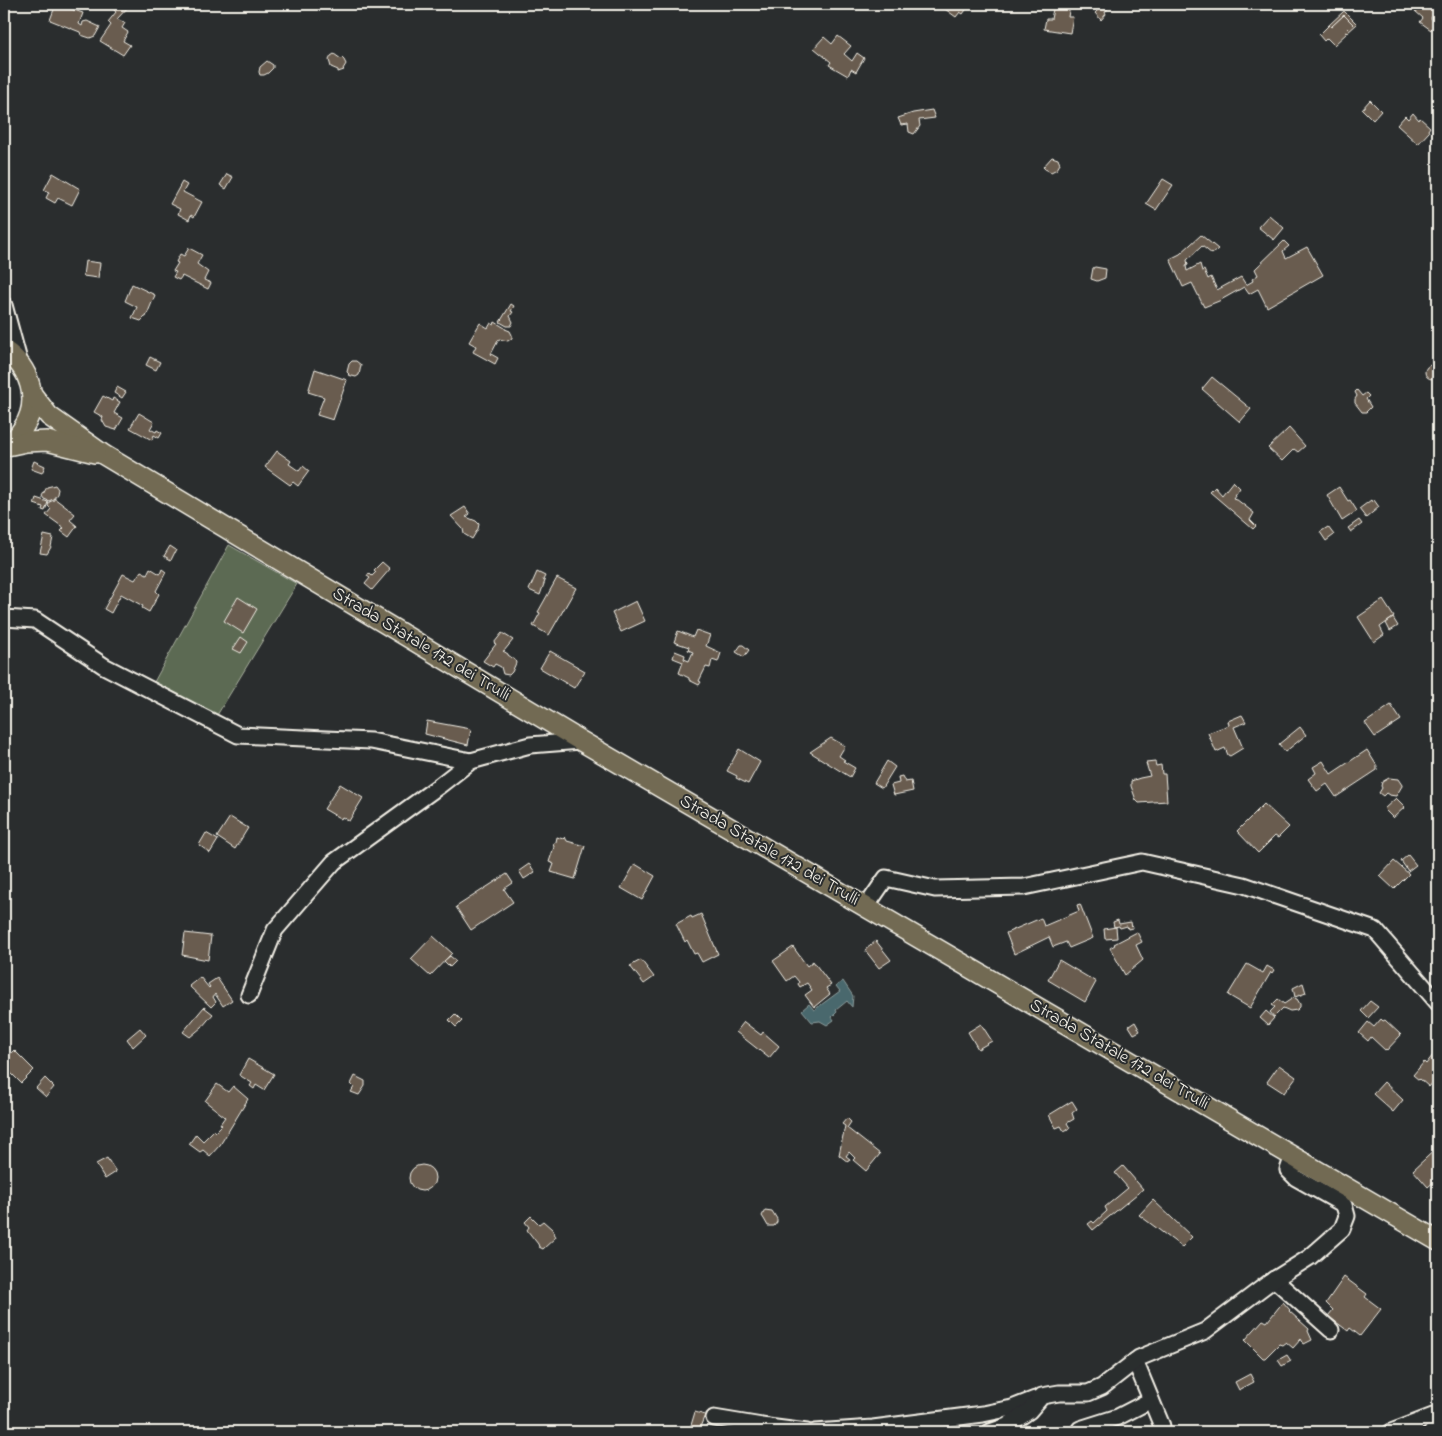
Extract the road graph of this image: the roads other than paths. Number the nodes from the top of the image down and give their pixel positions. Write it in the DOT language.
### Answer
graph roads {
  1 [pos="4,305"];
  2 [pos="4,350"];
  3 [pos="20,364"];
  4 [pos="32,394"];
  5 [pos="5,447"];
  6 [pos="104,455"];
  7 [pos="4,618"];
  8 [pos="581,741"];
  9 [pos="471,761"];
  10 [pos="866,907"];
  11 [pos="250,995"];
  12 [pos="1438,1003"];
  13 [pos="1293,1156"];
  14 [pos="1438,1241"];
  15 [pos="1274,1279"];
  16 [pos="1331,1330"];
  17 [pos="1134,1361"];
  18 [pos="1042,1396"];
  19 [pos="1151,1400"];
  20 [pos="1438,1414"];
  21 [pos="714,1418"];
  22 [pos="1162,1426"];
  23 [pos="1080,1428"];
  24 [pos="1438,1428"];
  25 [pos="766,1429"];
  26 [pos="807,1432"];
  27 [pos="815,1432"];
  28 [pos="990,1432"];
  29 [pos="1391,1432"];
  30 [pos="1432,1432"];
  1 -- 3 [label="street"];
  2 -- 3 [label="main road"];
  3 -- 4 [label="main road"];
  4 -- 5 [label="main road"];
  4 -- 6 [label="main road, Strada Statale 172 dei Trulli"];
  5 -- 6 [label="main road, Strada Statale 172 dei Trulli"];
  6 -- 8 [label="main road, Strada Statale 172 dei Trulli"];
  7 -- 9 [label="street"];
  8 -- 9 [label="street"];
  8 -- 10 [label="main road, Strada Statale 172 dei Trulli"];
  9 -- 11 [label="street"];
  10 -- 12 [label="street"];
  10 -- 13 [label="main road, Strada Statale 172 dei Trulli"];
  13 -- 14 [label="main road, Strada Statale 172 dei Trulli"];
  13 -- 15 [label="street"];
  15 -- 16 [label="street"];
  15 -- 17 [label="street"];
  17 -- 18 [label="street"];
  17 -- 19 [label="street"];
  18 -- 27 [label="street"];
  18 -- 28 [label="street"];
  19 -- 22 [label="street"];
  19 -- 23 [label="street"];
  20 -- 29 [label="street"];
  21 -- 25 [label="street"];
  24 -- 30 [label="street"];
  25 -- 26 [label="street"];
}
